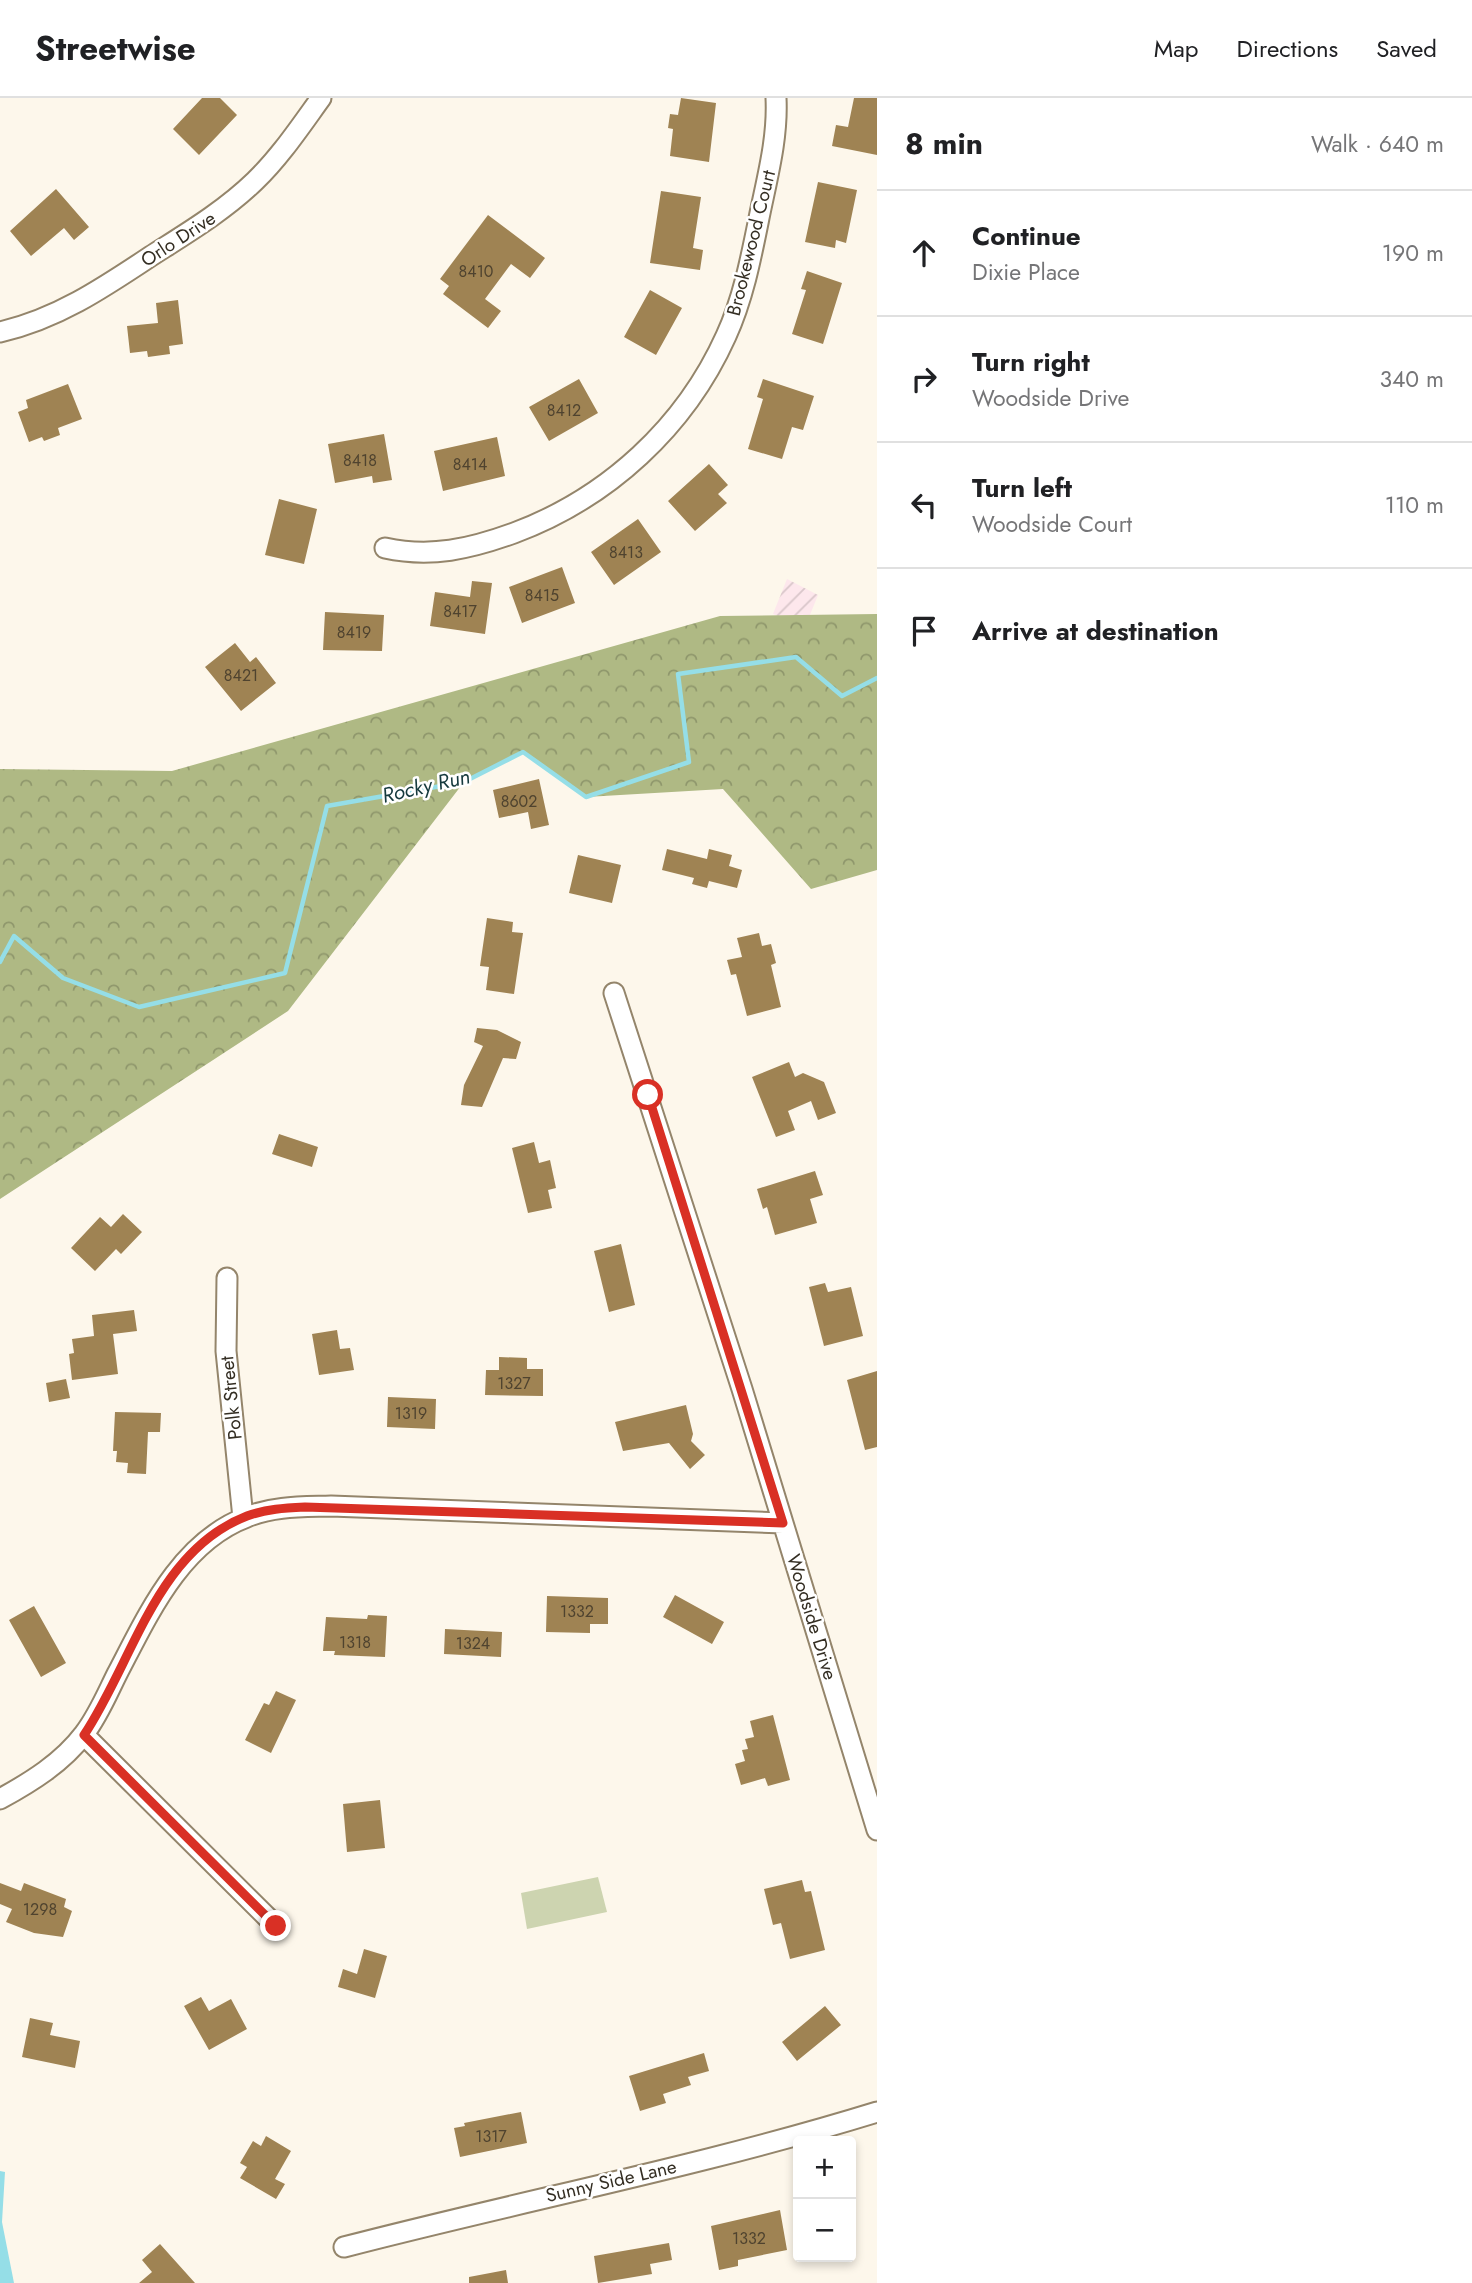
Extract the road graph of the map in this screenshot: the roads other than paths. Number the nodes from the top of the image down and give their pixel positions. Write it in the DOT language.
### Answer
graph roads {
  1 [pos="321,98"];
  2 [pos="776,98"];
  3 [pos="0,332"];
  4 [pos="385,548"];
  5 [pos="614,993"];
  6 [pos="227,1278"];
  7 [pos="243,1518"];
  8 [pos="783,1523"];
  9 [pos="84,1735"];
  10 [pos="0,1799"];
  11 [pos="877,1830"];
  12 [pos="276,1926"];
  13 [pos="877,2112"];
  14 [pos="344,2247"];
  1 -- 3 [label="street, Orlo Drive"];
  2 -- 4 [label="street, Brookewood Court"];
  5 -- 8 [label="street, Woodside Drive"];
  6 -- 7 [label="street, Polk Street"];
  7 -- 8 [label="street"];
  7 -- 9 [label="street"];
  8 -- 11 [label="street, Woodside Drive"];
  9 -- 10 [label="street"];
  9 -- 12 [label="street"];
  13 -- 14 [label="street, Sunny Side Lane"];
}
